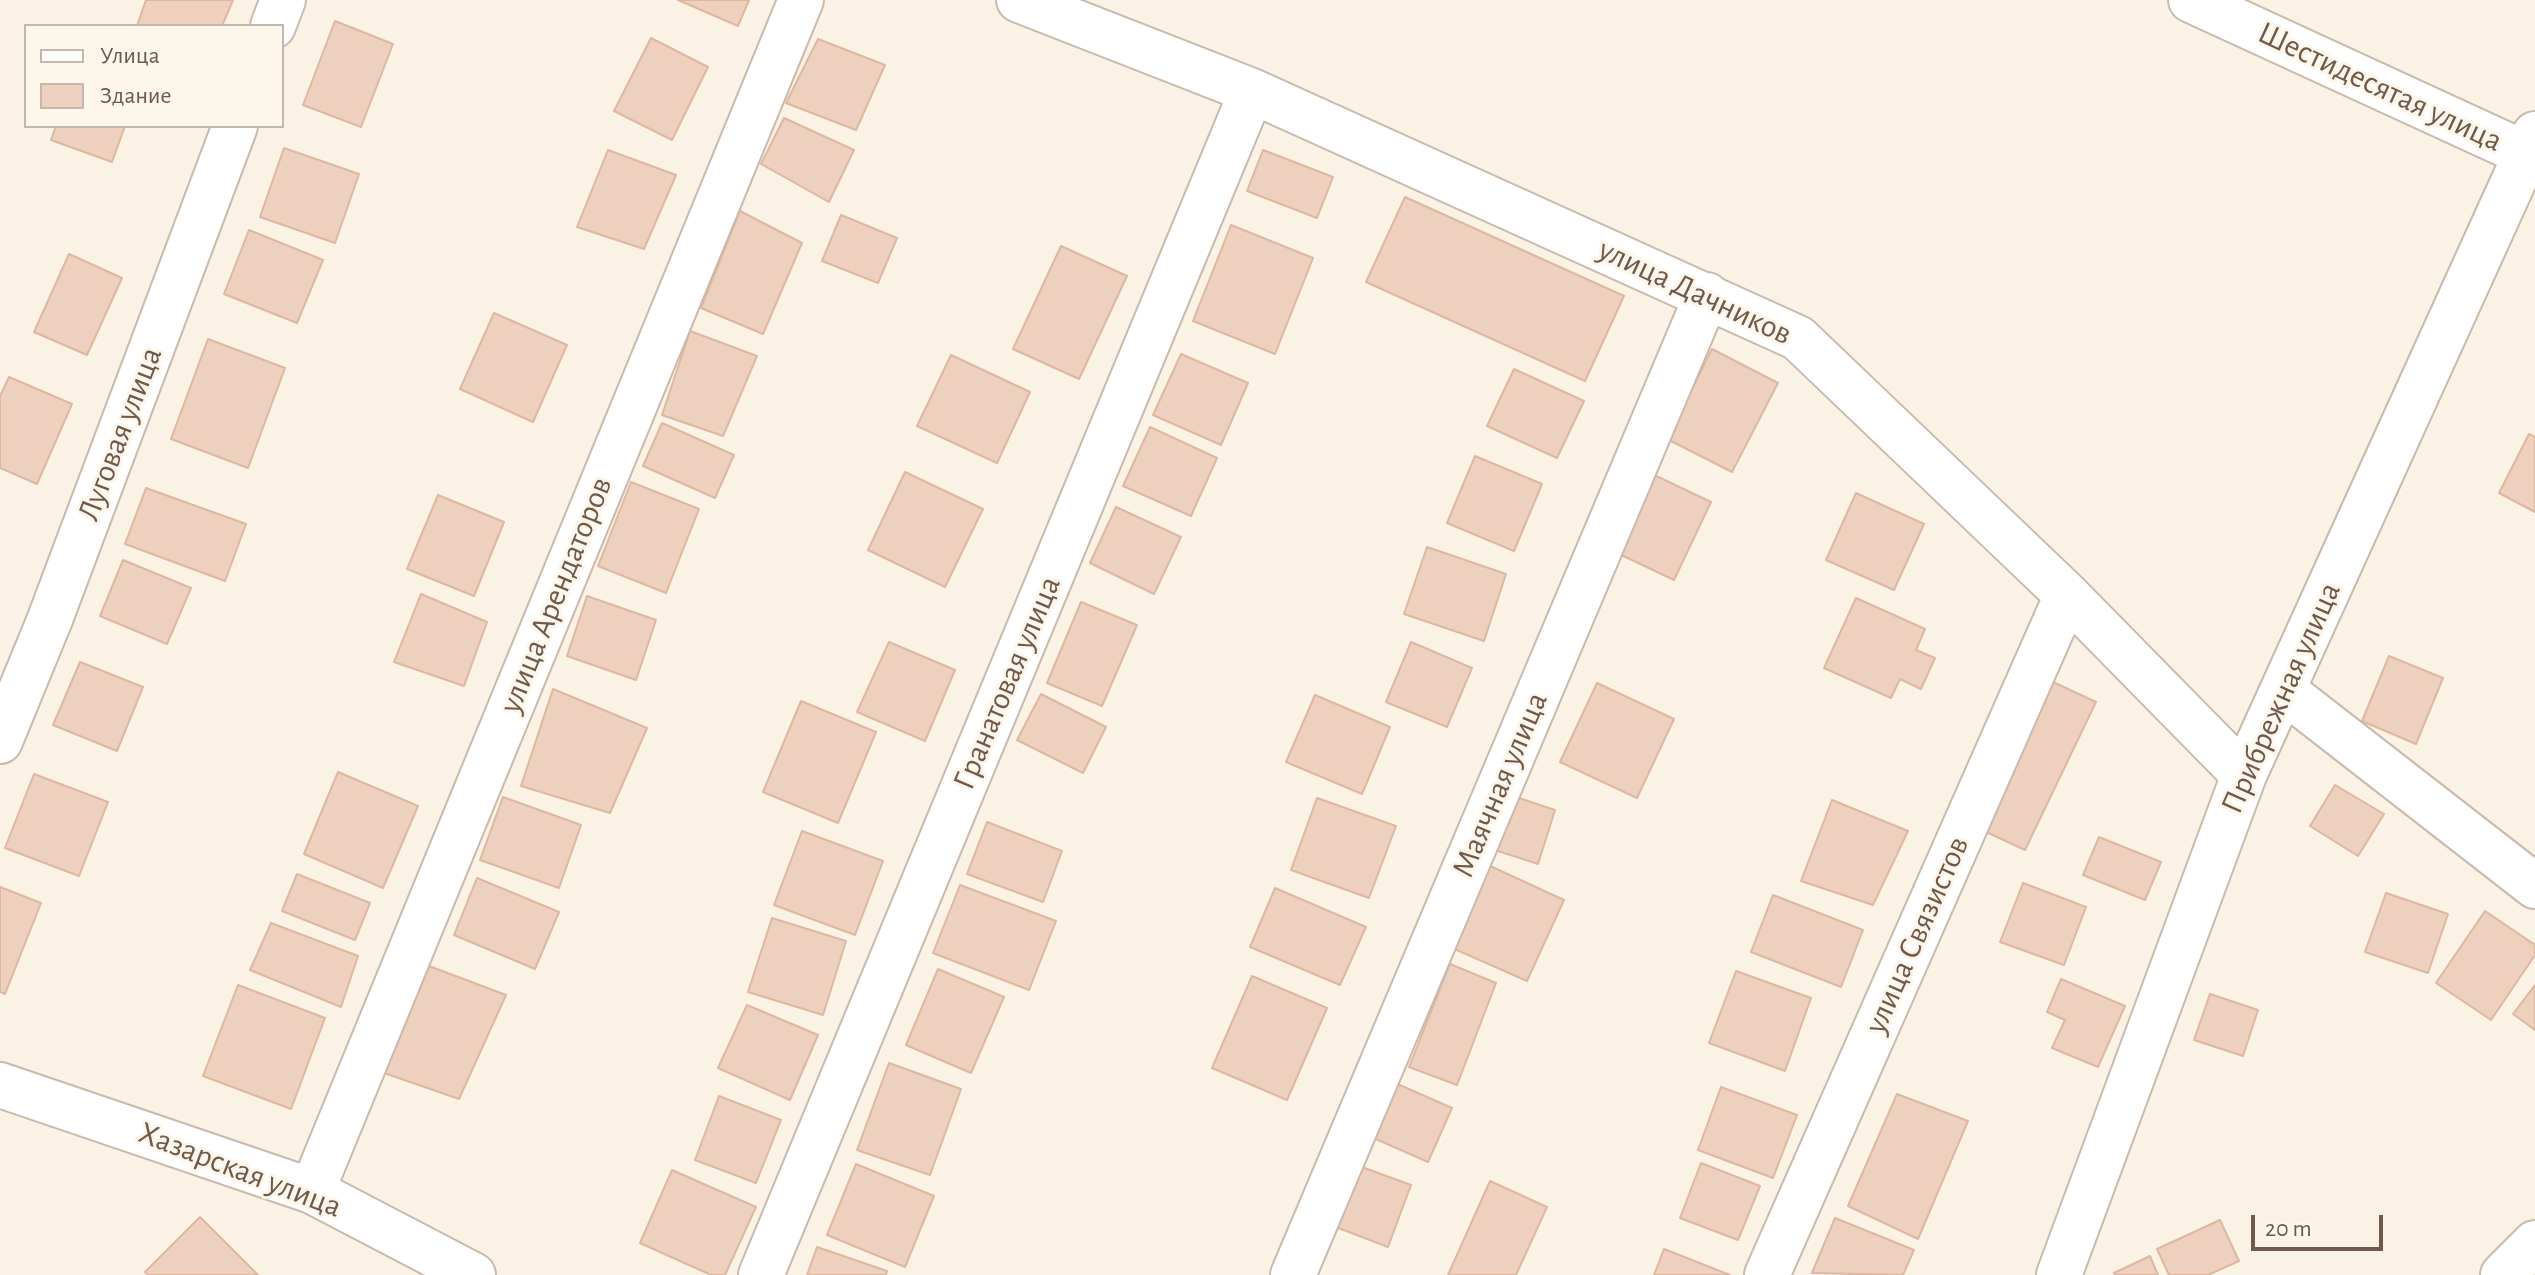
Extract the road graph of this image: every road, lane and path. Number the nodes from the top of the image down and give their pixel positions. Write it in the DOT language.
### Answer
graph roads {
  1 [pos="283,0"];
  2 [pos="801,0"];
  3 [pos="1019,0"];
  4 [pos="2191,0"];
  5 [pos="274,24"];
  6 [pos="1252,91"];
  7 [pos="234,128"];
  8 [pos="2530,144"];
  9 [pos="1707,295"];
  10 [pos="2067,595"];
  11 [pos="2283,690"];
  12 [pos="0,741"];
  13 [pos="2244,775"];
  14 [pos="2535,886"];
  15 [pos="0,1085"];
  16 [pos="312,1191"];
  17 [pos="2535,1243"];
  18 [pos="473,1275"];
  19 [pos="761,1275"];
  20 [pos="1293,1275"];
  21 [pos="1767,1275"];
  22 [pos="2059,1275"];
  23 [pos="2503,1275"];
  1 -- 5 [label="street"];
  2 -- 16 [label="street, улица Арендаторов"];
  3 -- 6 [label="street, улица Дачников"];
  4 -- 8 [label="street, Шестидесятая улица"];
  6 -- 9 [label="street, улица Дачников"];
  6 -- 19 [label="street, Гранатовая улица"];
  7 -- 12 [label="street, Луговая улица"];
  8 -- 11 [label="street, Прибрежная улица"];
  9 -- 10 [label="street, улица Дачников"];
  9 -- 20 [label="street, Маячная улица"];
  10 -- 13 [label="street, улица Дачников"];
  10 -- 21 [label="street, улица Связистов"];
  11 -- 13 [label="street, Прибрежная улица"];
  11 -- 14 [label="street"];
  13 -- 22 [label="street, Прибрежная улица"];
  15 -- 16 [label="street, Хазарская улица"];
  16 -- 18 [label="street, Хазарская улица"];
  17 -- 23 [label="street"];
}
